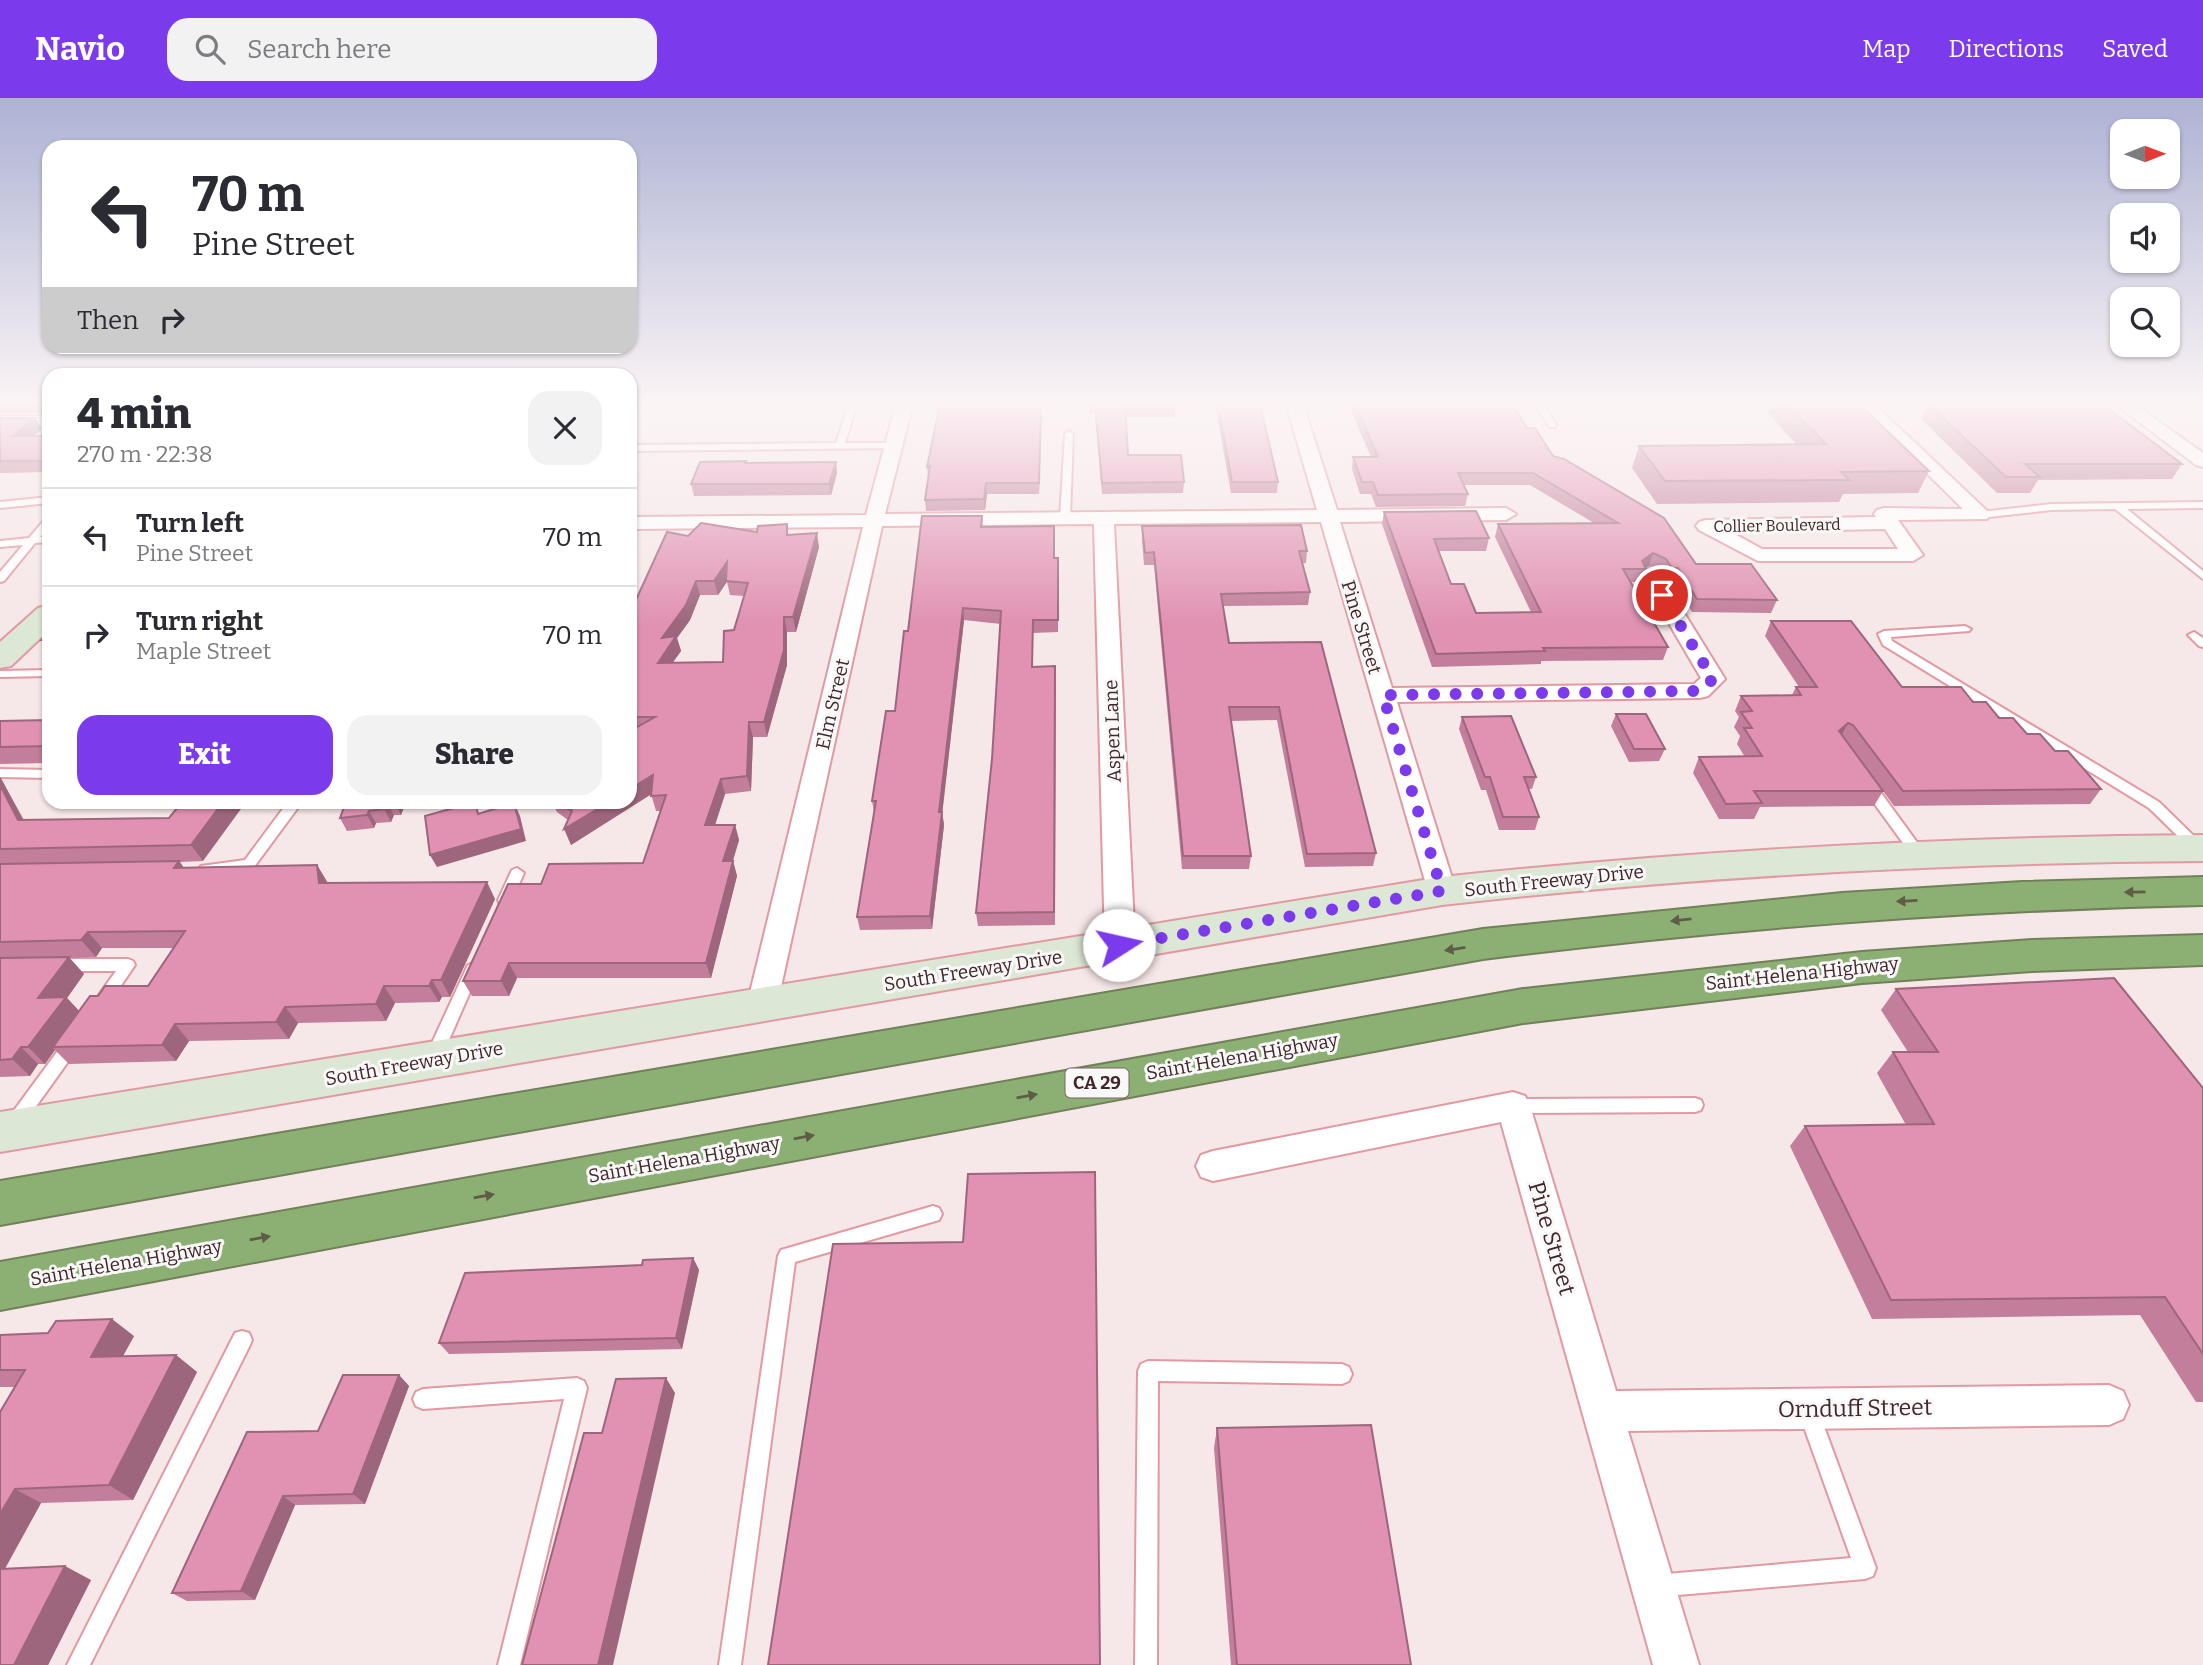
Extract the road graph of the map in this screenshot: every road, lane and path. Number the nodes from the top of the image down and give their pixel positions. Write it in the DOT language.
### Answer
graph roads {
  1 [pos="885,477"];
  2 [pos="1067,477"];
  3 [pos="1317,477"];
  4 [pos="1941,477"];
  5 [pos="42,501"];
  6 [pos="0,505"];
  7 [pos="2203,505"];
  8 [pos="2117,506"];
  9 [pos="1506,514"];
  10 [pos="1980,515"];
  11 [pos="1329,516"];
  12 [pos="1065,518"];
  13 [pos="1104,518"];
  14 [pos="874,520"];
  15 [pos="637,523"];
  16 [pos="1891,523"];
  17 [pos="42,529"];
  18 [pos="42,540"];
  19 [pos="32,541"];
  20 [pos="0,544"];
  21 [pos="1650,574"];
  22 [pos="2203,576"];
  23 [pos="0,579"];
  24 [pos="42,620"];
  25 [pos="1965,629"];
  26 [pos="2194,635"];
  27 [pos="2203,645"];
  28 [pos="0,659"];
  29 [pos="42,673"];
  30 [pos="0,674"];
  31 [pos="1383,695"];
  32 [pos="0,773"];
  33 [pos="42,774"];
  34 [pos="1864,778"];
  35 [pos="290,809"];
  36 [pos="2201,848"];
  37 [pos="1919,855"];
  38 [pos="193,870"];
  39 [pos="517,873"];
  40 [pos="1442,891"];
  41 [pos="2203,891"];
  42 [pos="500,910"];
  43 [pos="1119,945"];
  44 [pos="2203,950"];
  45 [pos="478,959"];
  46 [pos="38,966"];
  47 [pos="762,1005"];
  48 [pos="432,1060"];
  49 [pos="1695,1105"];
  50 [pos="1513,1106"];
  51 [pos="5,1132"];
  52 [pos="1213,1166"];
  53 [pos="0,1203"];
  54 [pos="933,1214"];
  55 [pos="0,1286"];
  56 [pos="242,1340"];
  57 [pos="1342,1374"];
  58 [pos="423,1399"];
  59 [pos="2109,1405"];
  60 [pos="1808,1408"];
  61 [pos="1602,1411"];
  62 [pos="1653,1586"];
  63 [pos="78,1665"];
  64 [pos="509,1665"];
  65 [pos="730,1665"];
  66 [pos="1146,1665"];
  67 [pos="1676,1665"];
  1 -- 14 [label="street, Elm Street"];
  2 -- 12 [label="lane"];
  3 -- 11 [label="street, Pine Street"];
  4 -- 10 [label="street"];
  5 -- 6 [label="lane"];
  7 -- 8 [label="lane"];
  8 -- 10 [label="lane"];
  8 -- 22 [label="lane"];
  9 -- 11 [label="street"];
  10 -- 16 [label="street, Collier Boulevard"];
  11 -- 13 [label="street"];
  11 -- 31 [label="street, Pine Street"];
  12 -- 13 [label="street"];
  12 -- 14 [label="street"];
  13 -- 43 [label="street, Aspen Lane"];
  14 -- 15 [label="street"];
  14 -- 47 [label="street, Elm Street"];
  16 -- 16 [label="street, Collier Boulevard"];
  17 -- 19 [label="lane"];
  18 -- 19 [label="lane"];
  19 -- 20 [label="lane"];
  19 -- 23 [label="lane"];
  21 -- 31 [label="street"];
  24 -- 28 [label="street"];
  25 -- 36 [label="lane"];
  26 -- 27 [label="lane"];
  29 -- 30 [label="lane"];
  31 -- 40 [label="street, Pine Street"];
  32 -- 33 [label="lane"];
  34 -- 37 [label="lane"];
  35 -- 38 [label="lane"];
  36 -- 37 [label="street, South Freeway Drive"];
  37 -- 40 [label="street, South Freeway Drive"];
  39 -- 42 [label="lane"];
  40 -- 43 [label="street, South Freeway Drive"];
  41 -- 53 [label="highway, one-way"];
  43 -- 47 [label="street, South Freeway Drive"];
  55 -- 44 [label="highway, Saint Helena Highway / CA 29, one-way"];
  45 -- 48 [label="lane"];
  46 -- 51 [label="lane"];
  47 -- 48 [label="street, South Freeway Drive"];
  48 -- 51 [label="street, South Freeway Drive"];
  49 -- 50 [label="lane"];
  50 -- 52 [label="street"];
  50 -- 61 [label="street, Pine Street"];
  54 -- 65 [label="lane"];
  56 -- 63 [label="lane"];
  57 -- 66 [label="lane"];
  58 -- 64 [label="lane"];
  59 -- 60 [label="street, Ornduff Street"];
  60 -- 61 [label="street, Ornduff Street"];
  60 -- 62 [label="lane"];
  61 -- 62 [label="street, Pine Street"];
  62 -- 67 [label="street, Pine Street"];
}
